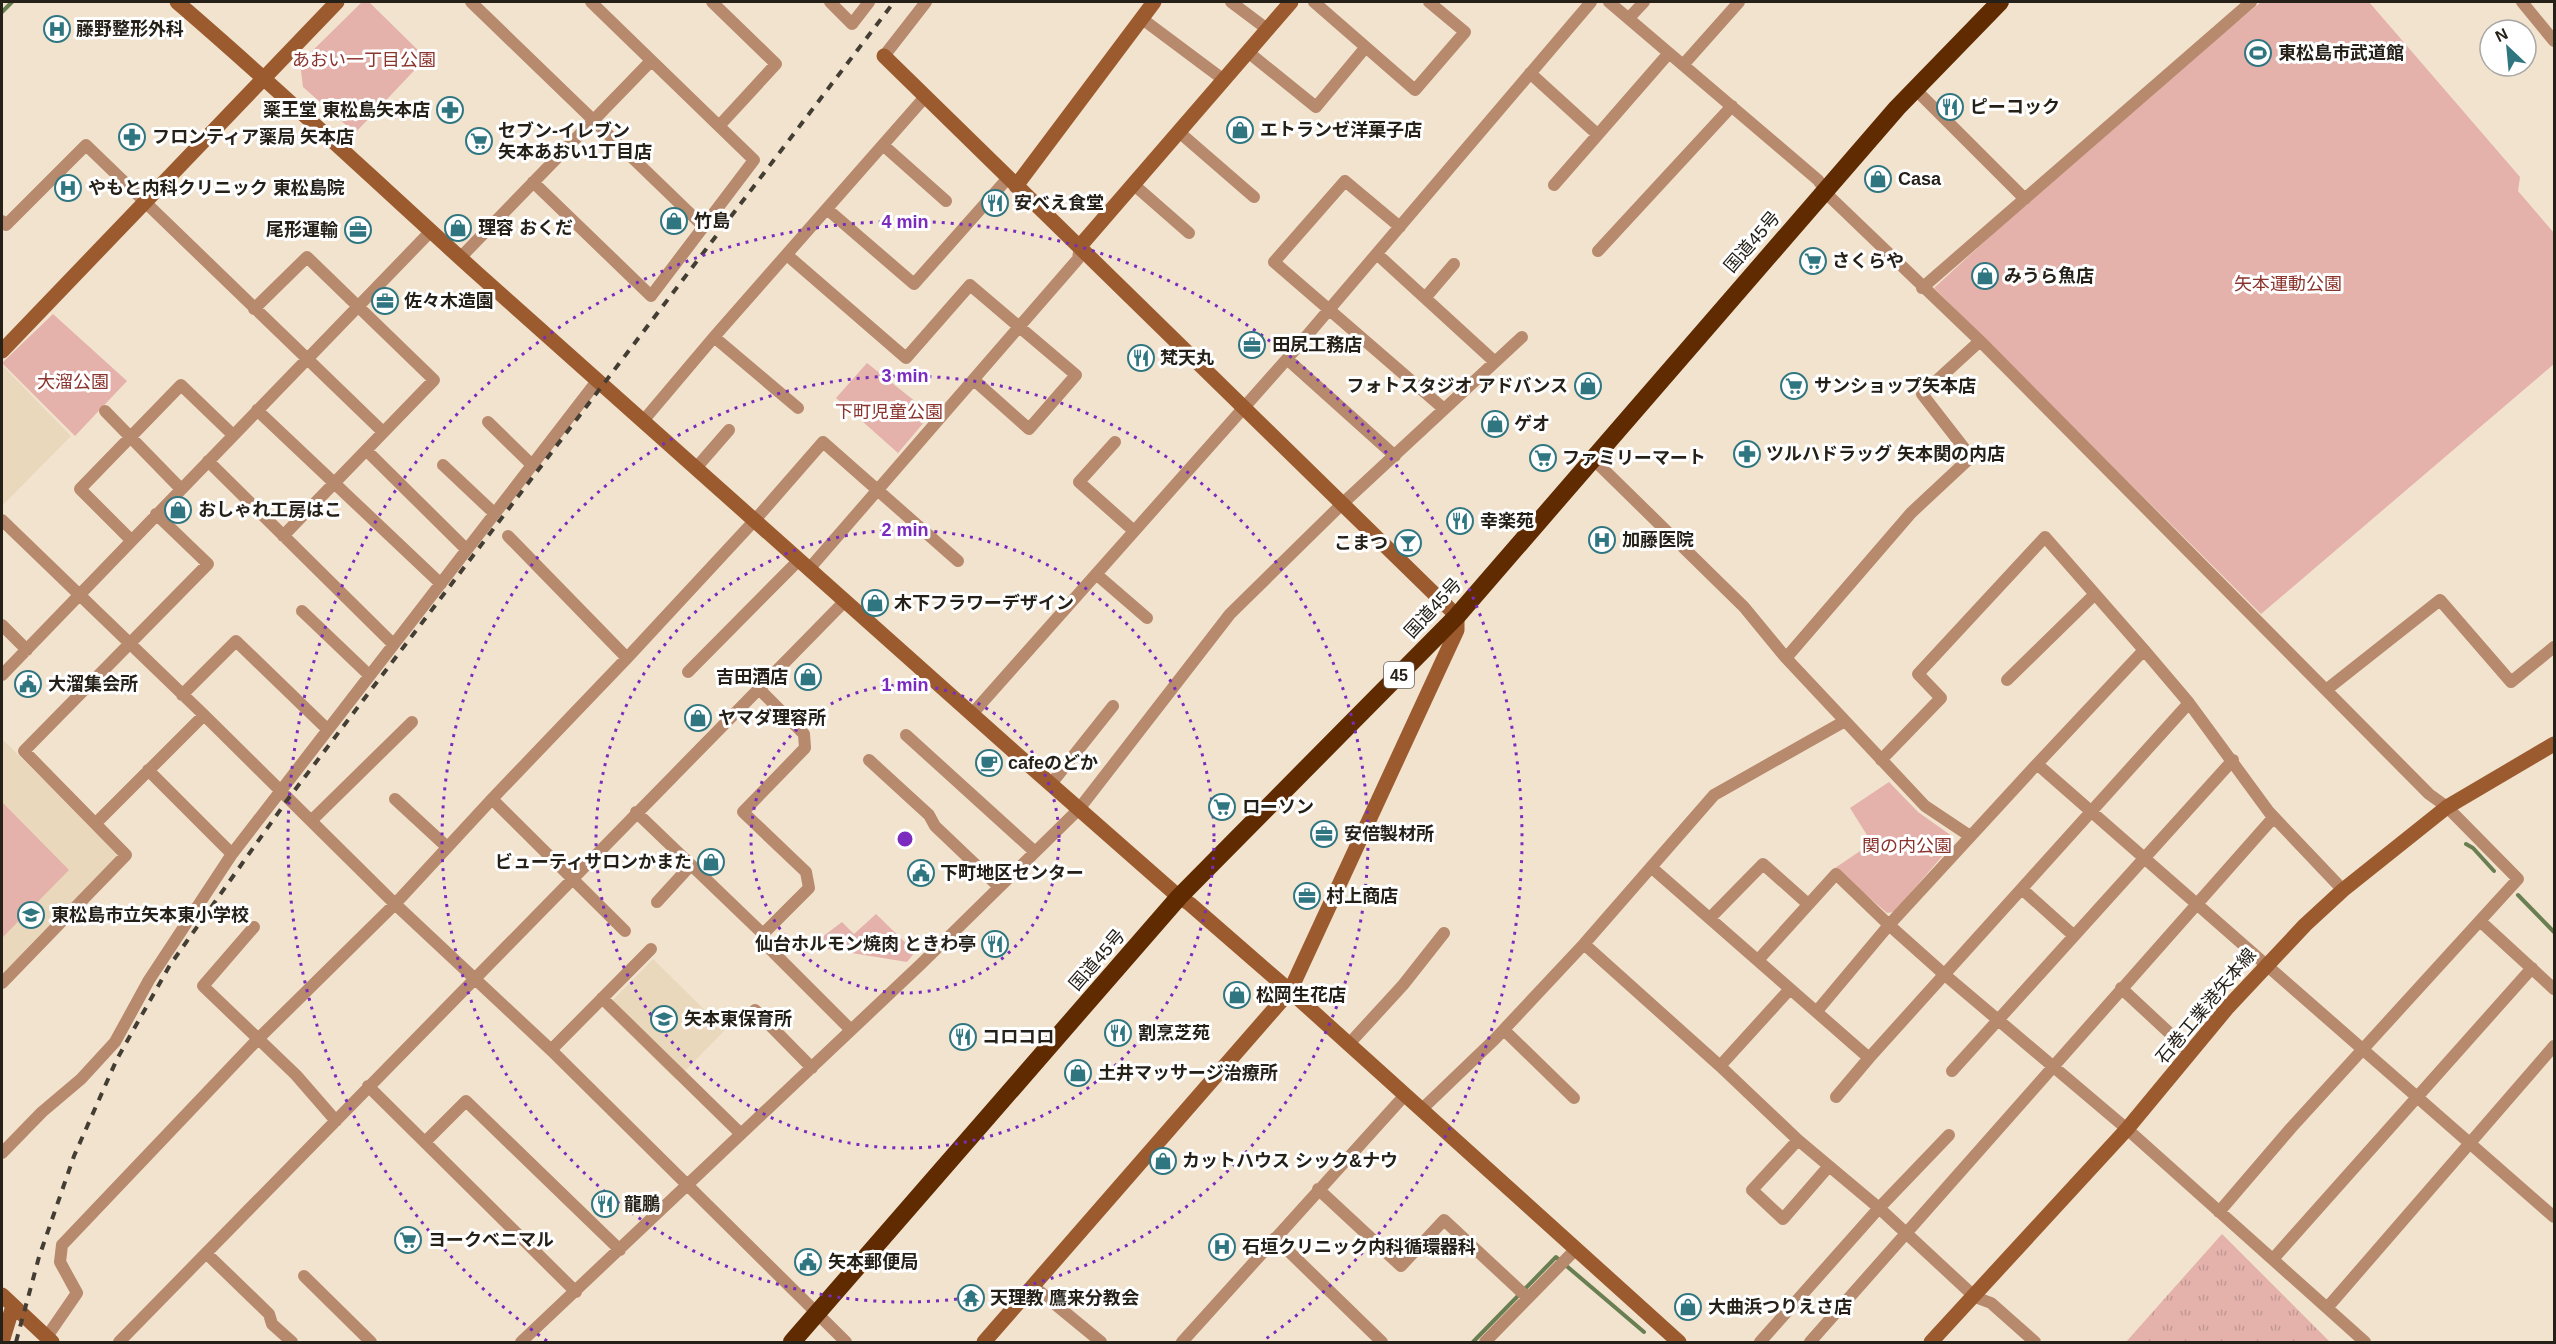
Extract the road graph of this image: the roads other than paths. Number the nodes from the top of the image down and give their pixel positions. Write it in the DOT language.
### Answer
graph roads {
  1 [pos="177,2"];
  2 [pos="337,2"];
  3 [pos="471,2"];
  4 [pos="591,2"];
  5 [pos="712,2"];
  6 [pos="830,2"];
  7 [pos="869,2"];
  8 [pos="926,2"];
  9 [pos="1154,2"];
  10 [pos="1231,2"];
  11 [pos="1291,2"];
  12 [pos="1314,2"];
  13 [pos="1429,2"];
  14 [pos="1592,2"];
  15 [pos="1609,2"];
  16 [pos="1644,2"];
  17 [pos="1739,2"];
  18 [pos="2000,2"];
  19 [pos="2251,2"];
  20 [pos="2522,2"];
  21 [pos="1141,18"];
  22 [pos="1629,18"];
  23 [pos="1267,29"];
  24 [pos="2552,33"];
  25 [pos="1365,48"];
  26 [pos="1248,52"];
  27 [pos="1669,53"];
  28 [pos="884,56"];
  29 [pos="651,61"];
  30 [pos="1683,65"];
  31 [pos="1530,73"];
  32 [pos="264,76"];
  33 [pos="1224,80"];
  34 [pos="1914,89"];
  35 [pos="925,97"];
  36 [pos="1732,106"];
  37 [pos="593,120"];
  38 [pos="719,126"];
  39 [pos="1179,132"];
  40 [pos="1597,134"];
  41 [pos="883,145"];
  42 [pos="533,182"];
  43 [pos="1012,182"];
  44 [pos="1133,184"];
  45 [pos="1554,185"];
  46 [pos="1825,190"];
  47 [pos="1254,197"];
  48 [pos="2025,199"];
  49 [pos="946,201"];
  50 [pos="144,202"];
  51 [pos="827,209"];
  52 [pos="2,221"];
  53 [pos="704,226"];
  54 [pos="1400,227"];
  55 [pos="431,231"];
  56 [pos="1189,233"];
  57 [pos="1080,246"];
  58 [pos="1598,251"];
  59 [pos="1377,254"];
  60 [pos="787,255"];
  61 [pos="460,258"];
  62 [pos="1454,264"];
  63 [pos="1922,288"];
  64 [pos="1425,298"];
  65 [pos="358,306"];
  66 [pos="254,309"];
  67 [pos="1330,309"];
  68 [pos="1020,328"];
  69 [pos="714,337"];
  70 [pos="1522,337"];
  71 [pos="1980,341"];
  72 [pos="2,351"];
  73 [pos="306,359"];
  74 [pos="1287,360"];
  75 [pos="1495,362"];
  76 [pos="974,380"];
  77 [pos="597,381"];
  78 [pos="798,408"];
  79 [pos="1243,408"];
  80 [pos="257,410"];
  81 [pos="1444,410"];
  82 [pos="105,411"];
  83 [pos="643,421"];
  84 [pos="488,422"];
  85 [pos="729,430"];
  86 [pos="383,432"];
  87 [pos="233,435"];
  88 [pos="131,438"];
  89 [pos="1115,442"];
  90 [pos="366,450"];
  91 [pos="1395,456"];
  92 [pos="1592,458"];
  93 [pos="207,461"];
  94 [pos="443,465"];
  95 [pos="532,465"];
  96 [pos="696,468"];
  97 [pos="335,482"];
  98 [pos="181,489"];
  99 [pos="878,490"];
  100 [pos="1342,504"];
  101 [pos="494,513"];
  102 [pos="156,514"];
  103 [pos="2,520"];
  104 [pos="755,520"];
  105 [pos="1134,531"];
  106 [pos="284,536"];
  107 [pos="508,536"];
  108 [pos="131,540"];
  109 [pos="466,549"];
  110 [pos="958,561"];
  111 [pos="804,565"];
  112 [pos="1096,574"];
  113 [pos="441,584"];
  114 [pos="79,594"];
  115 [pos="2094,594"];
  116 [pos="844,602"];
  117 [pos="302,611"];
  118 [pos="1457,616"];
  119 [pos="1147,618"];
  120 [pos="2,625"];
  121 [pos="393,644"];
  122 [pos="130,645"];
  123 [pos="2554,646"];
  124 [pos="27,650"];
  125 [pos="2144,650"];
  126 [pos="627,658"];
  127 [pos="1786,658"];
  128 [pos="688,672"];
  129 [pos="2,675"];
  130 [pos="369,675"];
  131 [pos="2007,681"];
  132 [pos="759,689"];
  133 [pos="2326,690"];
  134 [pos="182,695"];
  135 [pos="2189,703"];
  136 [pos="1113,706"];
  137 [pos="972,714"];
  138 [pos="204,716"];
  139 [pos="1845,721"];
  140 [pos="412,722"];
  141 [pos="327,729"];
  142 [pos="906,735"];
  143 [pos="2554,744"];
  144 [pos="868,760"];
  145 [pos="1881,760"];
  146 [pos="2233,760"];
  147 [pos="2037,764"];
  148 [pos="148,770"];
  149 [pos="1051,784"];
  150 [pos="280,791"];
  151 [pos="396,799"];
  152 [pos="492,799"];
  153 [pos="2448,807"];
  154 [pos="1079,809"];
  155 [pos="636,812"];
  156 [pos="2092,813"];
  157 [pos="2273,818"];
  158 [pos="311,821"];
  159 [pos="96,823"];
  160 [pos="1970,836"];
  161 [pos="447,847"];
  162 [pos="1035,852"];
  163 [pos="232,854"];
  164 [pos="2144,858"];
  165 [pos="691,865"];
  166 [pos="1651,867"];
  167 [pos="572,878"];
  168 [pos="999,887"];
  169 [pos="2022,889"];
  170 [pos="2343,890"];
  171 [pos="1179,897"];
  172 [pos="657,902"];
  173 [pos="395,904"];
  174 [pos="1808,904"];
  175 [pos="2197,904"];
  176 [pos="1710,918"];
  177 [pos="2480,921"];
  178 [pos="1889,925"];
  179 [pos="254,927"];
  180 [pos="625,931"];
  181 [pos="1444,933"];
  182 [pos="763,934"];
  183 [pos="2073,935"];
  184 [pos="1584,944"];
  185 [pos="651,949"];
  186 [pos="1759,959"];
  187 [pos="2267,963"];
  188 [pos="2532,968"];
  189 [pos="1945,975"];
  190 [pos="473,980"];
  191 [pos="2,983"];
  192 [pos="2121,988"];
  193 [pos="2554,988"];
  194 [pos="1790,989"];
  195 [pos="1290,991"];
  196 [pos="602,998"];
  197 [pos="755,1010"];
  198 [pos="1817,1011"];
  199 [pos="1998,1020"];
  200 [pos="851,1030"];
  201 [pos="1504,1030"];
  202 [pos="258,1039"];
  203 [pos="1348,1045"];
  204 [pos="2554,1046"];
  205 [pos="550,1050"];
  206 [pos="2363,1050"];
  207 [pos="2191,1053"];
  208 [pos="1869,1058"];
  209 [pos="1720,1066"];
  210 [pos="2052,1067"];
  211 [pos="812,1068"];
  212 [pos="1952,1071"];
  213 [pos="368,1086"];
  214 [pos="1405,1095"];
  215 [pos="2416,1096"];
  216 [pos="1836,1097"];
  217 [pos="1574,1098"];
  218 [pos="1421,1110"];
  219 [pos="336,1121"];
  220 [pos="2127,1129"];
  221 [pos="741,1134"];
  222 [pos="1949,1136"];
  223 [pos="1798,1140"];
  224 [pos="425,1142"];
  225 [pos="2470,1144"];
  226 [pos="2,1153"];
  227 [pos="1829,1166"];
  228 [pos="687,1185"];
  229 [pos="1318,1189"];
  230 [pos="1879,1208"];
  231 [pos="2220,1212"];
  232 [pos="2554,1217"];
  233 [pos="1906,1235"];
  234 [pos="1275,1238"];
  235 [pos="620,1250"];
  236 [pos="206,1253"];
  237 [pos="1567,1259"];
  238 [pos="2273,1259"];
  239 [pos="304,1276"];
  240 [pos="1033,1286"];
  241 [pos="576,1292"];
  242 [pos="1524,1294"];
  243 [pos="1975,1297"];
  244 [pos="7,1300"];
  245 [pos="2327,1308"];
  246 [pos="816,1315"];
  247 [pos="49,1340"];
  248 [pos="366,1341"];
  249 [pos="2,1342"];
  250 [pos="119,1342"];
  251 [pos="292,1342"];
  252 [pos="520,1342"];
  253 [pos="792,1342"];
  254 [pos="846,1342"];
  255 [pos="984,1342"];
  256 [pos="1101,1342"];
  257 [pos="1182,1342"];
  258 [pos="1382,1342"];
  259 [pos="1485,1342"];
  260 [pos="1679,1342"];
  261 [pos="1760,1342"];
  262 [pos="1810,1342"];
  263 [pos="1931,1342"];
  264 [pos="2035,1342"];
  265 [pos="2365,1342"];
  1 -- 32 [label="street"];
  2 -- 32 [label="street"];
  3 -- 37 [label="street"];
  4 -- 29 [label="street"];
  5 -- 38 [label="street"];
  6 -- 7 [label="street"];
  8 -- 28 [label="street"];
  9 -- 21 [label="street"];
  10 -- 23 [label="street"];
  11 -- 23 [label="street"];
  12 -- 25 [label="street"];
  13 -- 25 [label="street"];
  14 -- 31 [label="street"];
  15 -- 22 [label="street"];
  16 -- 22 [label="street"];
  17 -- 30 [label="street"];
  18 -- 34 [label="highway, 国道45号 / 45"];
  19 -- 48 [label="street"];
  20 -- 24 [label="street"];
  21 -- 33 [label="street"];
  21 -- 43 [label="street"];
  22 -- 27 [label="street"];
  23 -- 26 [label="street"];
  25 -- 26 [label="street"];
  26 -- 33 [label="street"];
  27 -- 30 [label="street"];
  27 -- 40 [label="street"];
  28 -- 35 [label="street"];
  29 -- 37 [label="street"];
  29 -- 38 [label="street"];
  30 -- 36 [label="street"];
  31 -- 40 [label="street"];
  31 -- 54 [label="street"];
  32 -- 50 [label="street"];
  32 -- 55 [label="street"];
  33 -- 39 [label="street"];
  34 -- 46 [label="highway, 国道45号 / 45"];
  34 -- 48 [label="street"];
  35 -- 41 [label="street"];
  35 -- 43 [label="street"];
  36 -- 46 [label="street"];
  36 -- 58 [label="street"];
  37 -- 42 [label="street"];
  37 -- 53 [label="street"];
  38 -- 53 [label="street"];
  39 -- 44 [label="street"];
  39 -- 47 [label="street"];
  40 -- 45 [label="street"];
  41 -- 49 [label="street"];
  41 -- 51 [label="street"];
  42 -- 53 [label="street"];
  42 -- 61 [label="street"];
  43 -- 51 [label="street"];
  43 -- 57 [label="street"];
  44 -- 56 [label="street"];
  44 -- 57 [label="street"];
  46 -- 63 [label="street"];
  46 -- 92 [label="highway, 国道45号 / 45"];
  48 -- 63 [label="street"];
  50 -- 52 [label="street"];
  50 -- 66 [label="street"];
  50 -- 72 [label="street"];
  51 -- 60 [label="street"];
  54 -- 59 [label="street"];
  54 -- 67 [label="street"];
  55 -- 61 [label="street"];
  55 -- 65 [label="street"];
  57 -- 68 [label="street"];
  57 -- 79 [label="street"];
  59 -- 64 [label="street"];
  59 -- 67 [label="street"];
  60 -- 68 [label="street"];
  60 -- 69 [label="street"];
  61 -- 77 [label="street"];
  62 -- 64 [label="street"];
  63 -- 71 [label="street"];
  64 -- 75 [label="street"];
  65 -- 66 [label="street"];
  65 -- 73 [label="street"];
  65 -- 86 [label="street"];
  66 -- 73 [label="street"];
  67 -- 74 [label="street"];
  67 -- 81 [label="street"];
  68 -- 76 [label="street"];
  68 -- 76 [label="street"];
  69 -- 78 [label="street"];
  69 -- 83 [label="street"];
  70 -- 75 [label="street"];
  71 -- 127 [label="street"];
  71 -- 133 [label="street"];
  73 -- 80 [label="street"];
  73 -- 86 [label="street"];
  74 -- 79 [label="street"];
  74 -- 91 [label="street"];
  75 -- 81 [label="street"];
  76 -- 99 [label="street"];
  77 -- 83 [label="street"];
  77 -- 95 [label="street"];
  79 -- 100 [label="street"];
  79 -- 105 [label="street"];
  80 -- 87 [label="street"];
  80 -- 97 [label="street"];
  81 -- 91 [label="street"];
  82 -- 88 [label="street"];
  83 -- 96 [label="street"];
  84 -- 95 [label="street"];
  85 -- 96 [label="street"];
  86 -- 90 [label="street"];
  87 -- 88 [label="street"];
  87 -- 93 [label="street"];
  88 -- 98 [label="street"];
  88 -- 108 [label="street"];
  89 -- 105 [label="street"];
  90 -- 97 [label="street"];
  90 -- 109 [label="street"];
  91 -- 100 [label="street"];
  92 -- 118 [label="highway, 国道45号 / 45"];
  92 -- 127 [label="street"];
  93 -- 98 [label="street"];
  93 -- 106 [label="street"];
  94 -- 101 [label="street"];
  95 -- 101 [label="street"];
  96 -- 104 [label="street"];
  97 -- 106 [label="street"];
  97 -- 113 [label="street"];
  98 -- 102 [label="street"];
  99 -- 104 [label="street"];
  99 -- 110 [label="street"];
  99 -- 111 [label="street"];
  100 -- 118 [label="street"];
  100 -- 154 [label="street"];
  101 -- 109 [label="street"];
  102 -- 108 [label="street"];
  102 -- 122 [label="street"];
  103 -- 114 [label="street"];
  104 -- 111 [label="street"];
  104 -- 126 [label="street"];
  105 -- 112 [label="street"];
  106 -- 121 [label="street"];
  107 -- 126 [label="street"];
  108 -- 114 [label="street"];
  109 -- 113 [label="street"];
  111 -- 116 [label="street"];
  111 -- 128 [label="street"];
  112 -- 119 [label="street"];
  112 -- 137 [label="street"];
  113 -- 121 [label="street"];
  114 -- 122 [label="street"];
  114 -- 124 [label="street"];
  115 -- 125 [label="street"];
  115 -- 131 [label="street"];
  115 -- 145 [label="street"];
  116 -- 132 [label="street"];
  116 -- 137 [label="street"];
  117 -- 130 [label="street"];
  118 -- 171 [label="highway, 国道45号 / 45"];
  118 -- 195 [label="street"];
  120 -- 124 [label="street"];
  121 -- 130 [label="street"];
  122 -- 134 [label="street"];
  122 -- 159 [label="street"];
  123 -- 133 [label="street"];
  124 -- 129 [label="street"];
  125 -- 135 [label="street"];
  125 -- 147 [label="street"];
  126 -- 152 [label="street"];
  127 -- 139 [label="street"];
  130 -- 141 [label="street"];
  132 -- 155 [label="street"];
  132 -- 182 [label="street"];
  133 -- 153 [label="street"];
  134 -- 138 [label="street"];
  134 -- 141 [label="street"];
  135 -- 146 [label="street"];
  135 -- 156 [label="street"];
  136 -- 149 [label="street"];
  137 -- 149 [label="street"];
  138 -- 148 [label="street"];
  138 -- 150 [label="street"];
  139 -- 145 [label="street"];
  139 -- 166 [label="street"];
  140 -- 158 [label="street"];
  141 -- 150 [label="street"];
  142 -- 162 [label="street"];
  143 -- 153 [label="street, 石巻工業港矢本線"];
  144 -- 168 [label="street"];
  145 -- 160 [label="street"];
  146 -- 157 [label="street"];
  146 -- 164 [label="street"];
  147 -- 156 [label="street"];
  147 -- 160 [label="street"];
  148 -- 159 [label="street"];
  148 -- 163 [label="street"];
  149 -- 154 [label="street"];
  150 -- 158 [label="street"];
  150 -- 163 [label="street"];
  151 -- 161 [label="street"];
  152 -- 161 [label="street"];
  152 -- 167 [label="street"];
  153 -- 170 [label="street, 石巻工業港矢本線"];
  153 -- 177 [label="street"];
  154 -- 162 [label="street"];
  154 -- 171 [label="street"];
  155 -- 165 [label="street"];
  155 -- 167 [label="street"];
  156 -- 164 [label="street"];
  156 -- 169 [label="street"];
  157 -- 170 [label="street"];
  157 -- 175 [label="street"];
  158 -- 173 [label="street"];
  159 -- 191 [label="street"];
  160 -- 178 [label="street"];
  161 -- 173 [label="street"];
  162 -- 168 [label="street"];
  163 -- 226 [label="street"];
  164 -- 175 [label="street"];
  164 -- 183 [label="street"];
  165 -- 172 [label="street"];
  165 -- 182 [label="street"];
  166 -- 176 [label="street"];
  166 -- 184 [label="street"];
  167 -- 180 [label="street"];
  167 -- 190 [label="street"];
  168 -- 200 [label="street"];
  169 -- 183 [label="street"];
  169 -- 189 [label="street"];
  170 -- 187 [label="street, 石巻工業港矢本線"];
  171 -- 195 [label="street"];
  171 -- 246 [label="highway, 国道45号 / 45"];
  173 -- 190 [label="street"];
  173 -- 202 [label="street"];
  174 -- 176 [label="street"];
  174 -- 178 [label="street"];
  174 -- 186 [label="street"];
  175 -- 187 [label="street"];
  175 -- 192 [label="street"];
  176 -- 186 [label="street"];
  177 -- 188 [label="street"];
  177 -- 206 [label="street"];
  178 -- 189 [label="street"];
  178 -- 198 [label="street"];
  179 -- 202 [label="street"];
  181 -- 203 [label="street"];
  182 -- 200 [label="street"];
  183 -- 199 [label="street"];
  184 -- 201 [label="street"];
  184 -- 209 [label="street"];
  185 -- 196 [label="street"];
  186 -- 194 [label="street"];
  187 -- 206 [label="street"];
  187 -- 207 [label="street, 石巻工業港矢本線"];
  188 -- 193 [label="street"];
  188 -- 215 [label="street"];
  189 -- 199 [label="street"];
  189 -- 208 [label="street"];
  190 -- 205 [label="street"];
  190 -- 213 [label="street"];
  192 -- 207 [label="street"];
  192 -- 210 [label="street"];
  194 -- 198 [label="street"];
  194 -- 209 [label="street"];
  195 -- 203 [label="street"];
  195 -- 240 [label="street"];
  196 -- 205 [label="street"];
  196 -- 221 [label="street"];
  197 -- 211 [label="street"];
  198 -- 208 [label="street"];
  199 -- 210 [label="street"];
  199 -- 212 [label="street"];
  200 -- 211 [label="street"];
  201 -- 217 [label="street"];
  201 -- 218 [label="street"];
  202 -- 219 [label="street"];
  202 -- 247 [label="street"];
  203 -- 214 [label="street"];
  204 -- 225 [label="street"];
  205 -- 228 [label="street"];
  206 -- 215 [label="street"];
  206 -- 231 [label="street"];
  207 -- 220 [label="street, 石巻工業港矢本線"];
  208 -- 216 [label="street"];
  209 -- 223 [label="street"];
  210 -- 220 [label="street"];
  210 -- 233 [label="street"];
  211 -- 221 [label="street"];
  213 -- 219 [label="street"];
  213 -- 224 [label="street"];
  214 -- 218 [label="street"];
  214 -- 229 [label="street"];
  215 -- 225 [label="street"];
  215 -- 238 [label="street"];
  218 -- 237 [label="street"];
  219 -- 236 [label="street"];
  220 -- 231 [label="street"];
  220 -- 243 [label="street, 石巻工業港矢本線"];
  221 -- 228 [label="street"];
  222 -- 230 [label="street"];
  223 -- 227 [label="street"];
  223 -- 227 [label="street"];
  224 -- 235 [label="street"];
  224 -- 241 [label="street"];
  225 -- 232 [label="street"];
  225 -- 245 [label="street"];
  227 -- 230 [label="street"];
  228 -- 235 [label="street"];
  228 -- 246 [label="street"];
  229 -- 234 [label="street"];
  229 -- 242 [label="street"];
  230 -- 233 [label="street"];
  230 -- 261 [label="street"];
  231 -- 238 [label="street"];
  233 -- 243 [label="street"];
  233 -- 262 [label="street"];
  234 -- 257 [label="street"];
  234 -- 258 [label="street"];
  235 -- 241 [label="street"];
  236 -- 250 [label="street"];
  236 -- 251 [label="street"];
  237 -- 242 [label="street"];
  237 -- 260 [label="street"];
  238 -- 245 [label="street"];
  239 -- 248 [label="street"];
  240 -- 255 [label="street"];
  240 -- 256 [label="street"];
  241 -- 252 [label="street"];
  242 -- 259 [label="street"];
  243 -- 263 [label="street, 石巻工業港矢本線"];
  243 -- 264 [label="street"];
  244 -- 247 [label="street"];
  244 -- 249 [label="street"];
  245 -- 265 [label="street"];
  246 -- 253 [label="highway, 国道45号 / 45"];
  246 -- 254 [label="street"];
}
